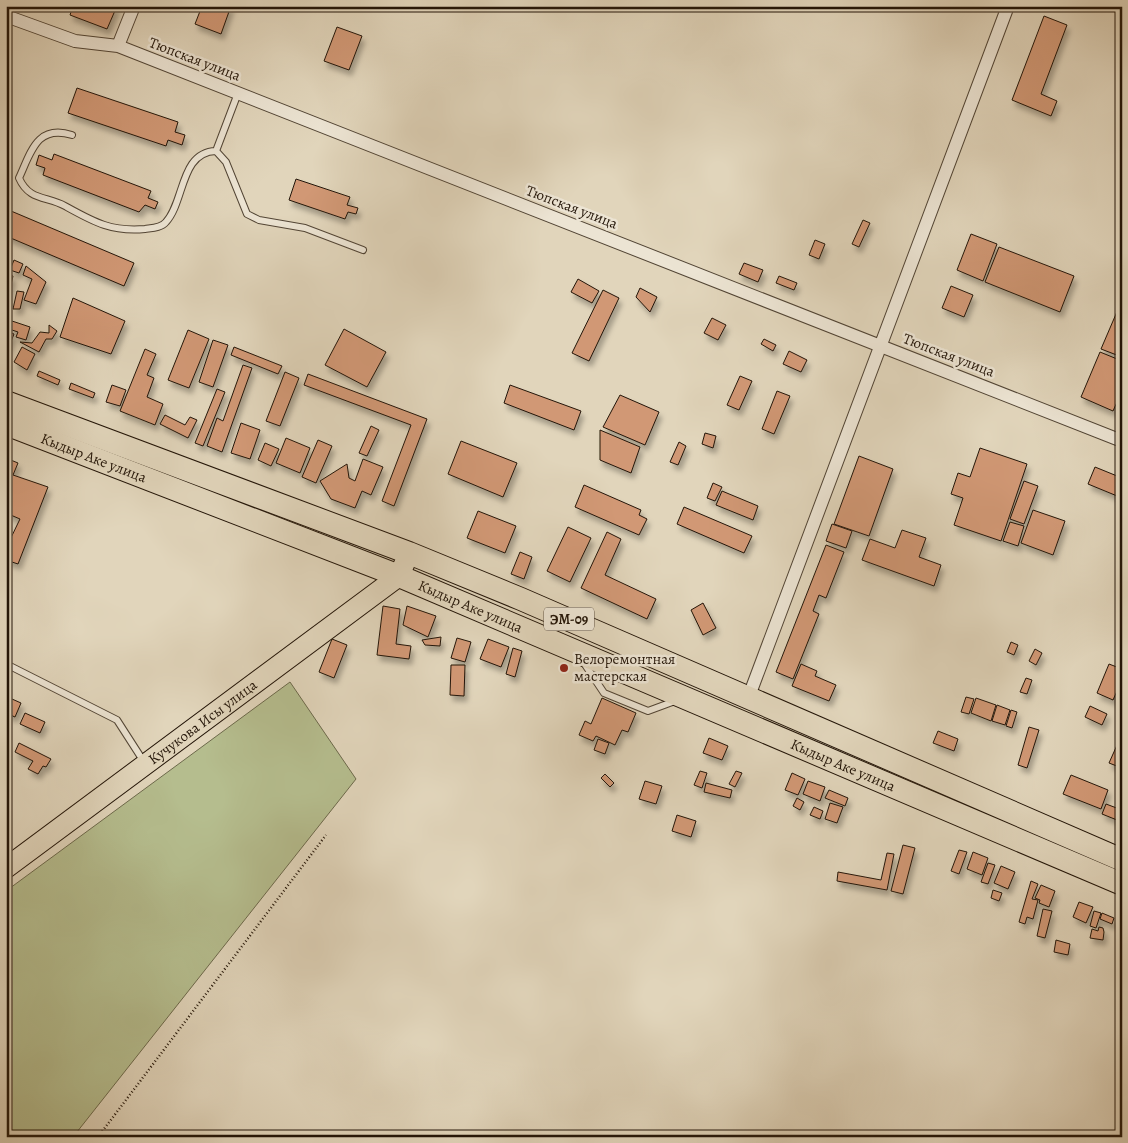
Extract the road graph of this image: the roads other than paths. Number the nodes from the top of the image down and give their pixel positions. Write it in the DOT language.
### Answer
graph roads {
  1 [pos="134,6"];
  2 [pos="1008,6"];
  3 [pos="6,16"];
  4 [pos="118,46"];
  5 [pos="238,93"];
  6 [pos="72,135"];
  7 [pos="216,151"];
  8 [pos="363,250"];
  9 [pos="880,346"];
  10 [pos="6,402"];
  11 [pos="6,424"];
  12 [pos="1122,441"];
  13 [pos="409,554"];
  14 [pos="399,576"];
  15 [pos="6,664"];
  16 [pos="749,696"];
  17 [pos="146,765"];
  18 [pos="1122,860"];
  19 [pos="6,868"];
  20 [pos="1122,884"];
  1 -- 4 [label="street"];
  2 -- 9 [label="street"];
  3 -- 4 [label="street, Тюпская улица"];
  4 -- 5 [label="street, Тюпская улица"];
  5 -- 7 [label="lane"];
  5 -- 9 [label="street, Тюпская улица"];
  6 -- 7 [label="lane"];
  7 -- 8 [label="lane"];
  9 -- 12 [label="street, Тюпская улица"];
  9 -- 16 [label="street"];
  10 -- 13 [label="highway, Кыдыр Аке улица / ЭМ-09"];
  11 -- 14 [label="highway, Кыдыр Аке улица / ЭМ-09"];
  13 -- 14 [label="main road"];
  13 -- 16 [label="highway, Кыдыр Аке улица / ЭМ-09"];
  14 -- 17 [label="main road, Кучукова Исы улица"];
  14 -- 20 [label="highway, Кыдыр Аке улица / ЭМ-09"];
  15 -- 17 [label="lane"];
  16 -- 18 [label="highway, Кыдыр Аке улица / ЭМ-09"];
  17 -- 19 [label="main road, Кучукова Исы улица"];
}
